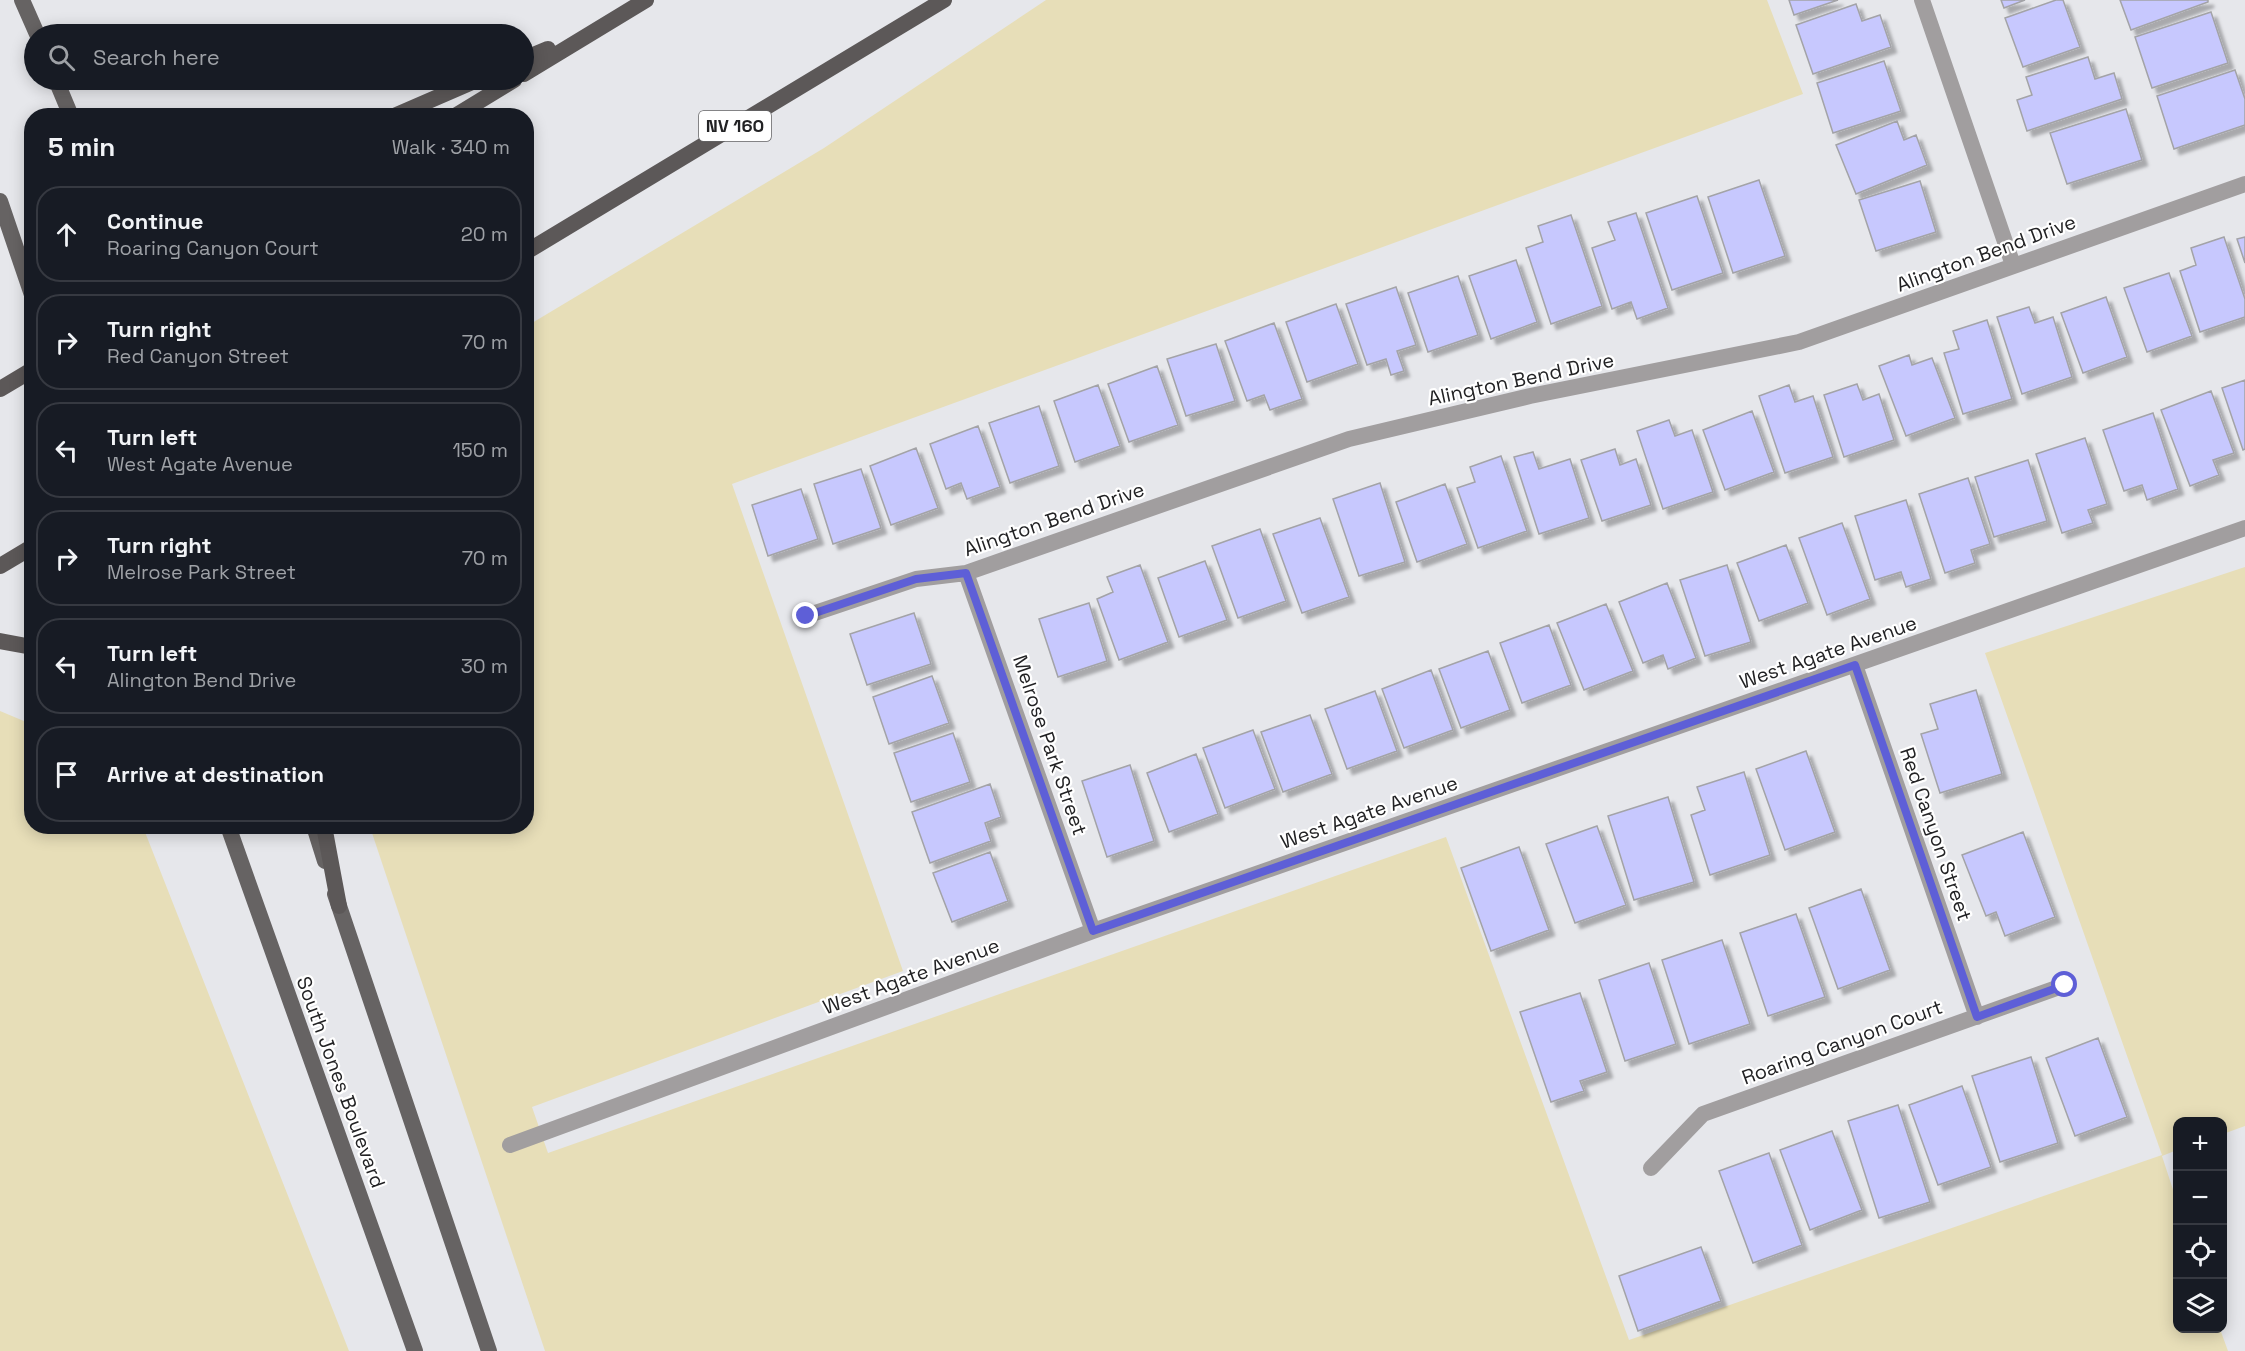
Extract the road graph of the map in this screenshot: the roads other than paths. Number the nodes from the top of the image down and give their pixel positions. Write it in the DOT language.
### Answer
graph roads {
  1 [pos="22,0"];
  2 [pos="646,0"];
  3 [pos="944,0"];
  4 [pos="1922,0"];
  5 [pos="606,23"];
  6 [pos="33,24"];
  7 [pos="534,55"];
  8 [pos="534,68"];
  9 [pos="60,90"];
  10 [pos="454,90"];
  11 [pos="497,90"];
  12 [pos="68,108"];
  13 [pos="412,108"];
  14 [pos="467,108"];
  15 [pos="2245,184"];
  16 [pos="0,201"];
  17 [pos="534,247"];
  18 [pos="2013,265"];
  19 [pos="24,272"];
  20 [pos="24,375"];
  21 [pos="0,389"];
  22 [pos="2245,528"];
  23 [pos="24,552"];
  24 [pos="0,566"];
  25 [pos="966,573"];
  26 [pos="806,616"];
  27 [pos="0,641"];
  28 [pos="24,646"];
  29 [pos="1855,665"];
  30 [pos="231,834"];
  31 [pos="316,834"];
  32 [pos="326,834"];
  33 [pos="339,906"];
  34 [pos="1093,931"];
  35 [pos="2065,985"];
  36 [pos="1977,1017"];
  37 [pos="510,1145"];
  38 [pos="1651,1168"];
  39 [pos="415,1351"];
  40 [pos="489,1351"];
  1 -- 6 [label="main road"];
  2 -- 5 [label="highway"];
  3 -- 17 [label="highway, NV 160"];
  4 -- 18 [label="street"];
  5 -- 7 [label="highway"];
  5 -- 8 [label="highway"];
  9 -- 12 [label="main road"];
  10 -- 13 [label="highway"];
  11 -- 14 [label="highway"];
  15 -- 18 [label="street, Alington Bend Drive"];
  16 -- 19 [label="main road"];
  18 -- 25 [label="street, Alington Bend Drive"];
  20 -- 21 [label="highway"];
  22 -- 29 [label="street, West Agate Avenue"];
  23 -- 24 [label="highway"];
  25 -- 26 [label="street, Alington Bend Drive"];
  25 -- 34 [label="street, Melrose Park Street"];
  27 -- 28 [label="highway"];
  29 -- 34 [label="street, West Agate Avenue"];
  29 -- 36 [label="street, Red Canyon Street"];
  30 -- 39 [label="main road, South Jones Boulevard"];
  31 -- 33 [label="main road"];
  32 -- 33 [label="highway"];
  33 -- 40 [label="main road"];
  34 -- 37 [label="street, West Agate Avenue"];
  35 -- 36 [label="street, Roaring Canyon Court"];
  36 -- 38 [label="street, Roaring Canyon Court"];
}
